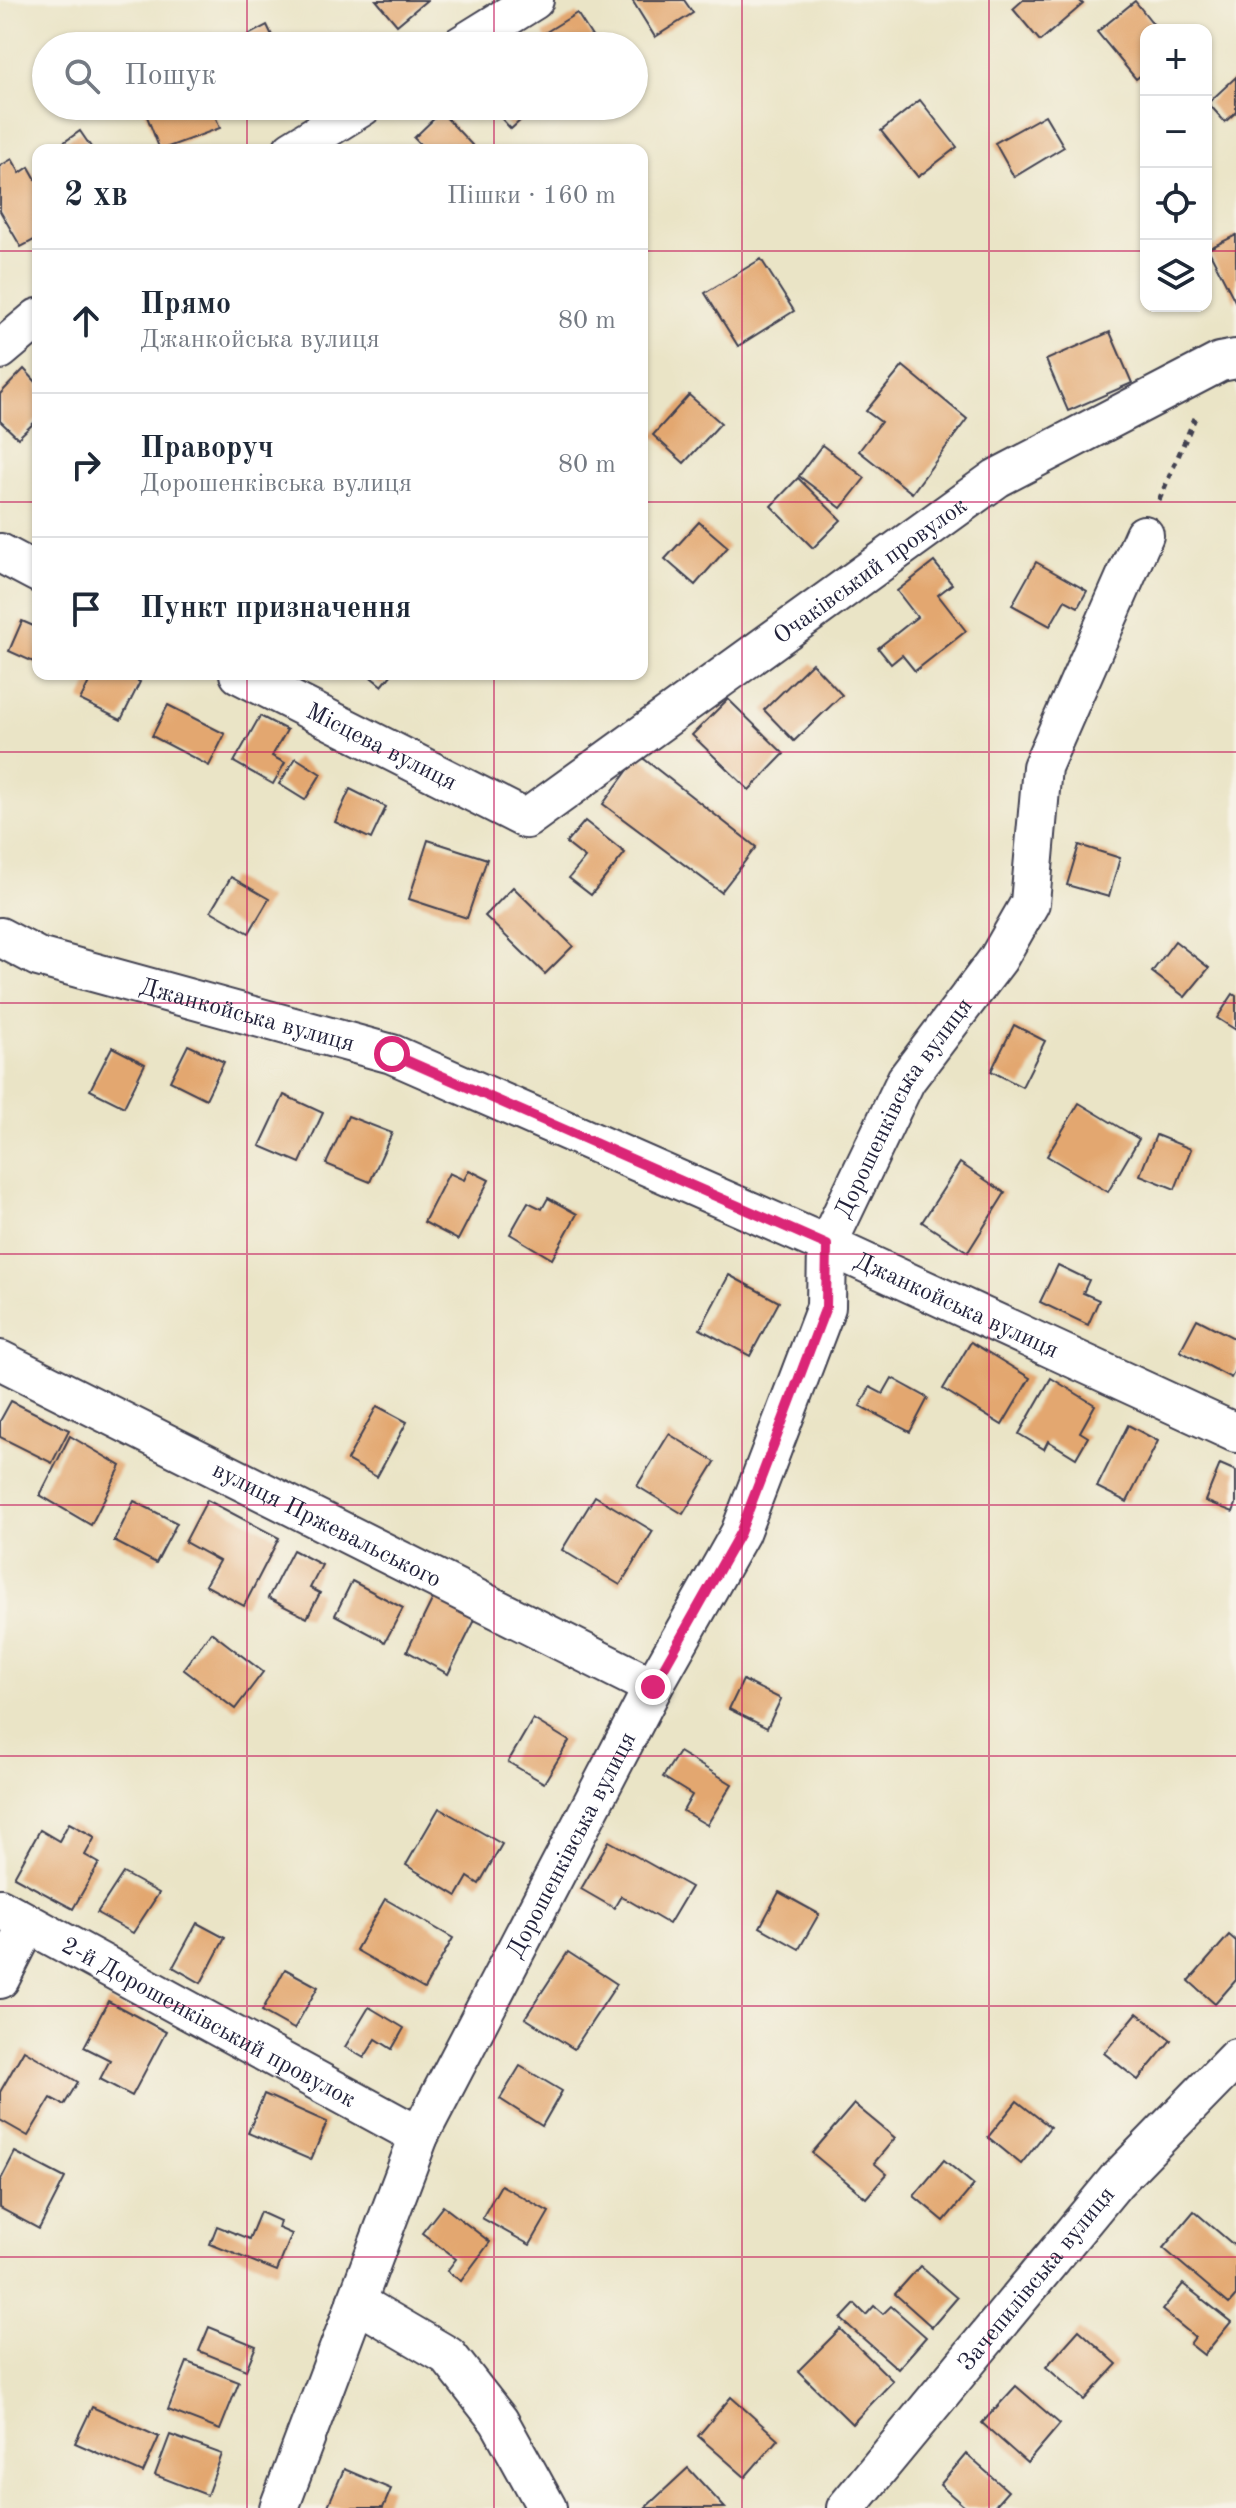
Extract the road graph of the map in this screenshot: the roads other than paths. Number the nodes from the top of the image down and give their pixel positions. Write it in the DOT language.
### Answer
graph roads {
  1 [pos="534,0"];
  2 [pos="483,32"];
  3 [pos="340,120"];
  4 [pos="302,144"];
  5 [pos="32,323"];
  6 [pos="0,350"];
  7 [pos="1228,361"];
  8 [pos="1150,521"];
  9 [pos="0,553"];
  10 [pos="32,570"];
  11 [pos="251,680"];
  12 [pos="526,819"];
  13 [pos="0,937"];
  14 [pos="827,1245"];
  15 [pos="0,1360"];
  16 [pos="1231,1426"];
  17 [pos="653,1687"];
  18 [pos="14,1916"];
  19 [pos="0,1979"];
  20 [pos="1236,2058"];
  21 [pos="419,2136"];
  22 [pos="356,2302"];
  23 [pos="279,2508"];
  24 [pos="547,2508"];
  25 [pos="846,2508"];
  1 -- 2 [label="street"];
  3 -- 4 [label="street"];
  5 -- 6 [label="street"];
  7 -- 12 [label="street, Очаківський провулок"];
  8 -- 14 [label="street, Дорошенківська вулиця"];
  9 -- 10 [label="street"];
  11 -- 12 [label="street, Місцева вулиця"];
  13 -- 14 [label="street, Джанкойська вулиця"];
  14 -- 16 [label="street, Джанкойська вулиця"];
  14 -- 17 [label="street, Дорошенківська вулиця"];
  15 -- 17 [label="street, вулиця Пржевальського"];
  17 -- 21 [label="street, Дорошенківська вулиця"];
  18 -- 19 [label="street"];
  18 -- 21 [label="street, 2-й Дорошенківський провулок"];
  20 -- 25 [label="street, Зачепилівська вулиця"];
  21 -- 22 [label="street, Дорошенківська вулиця"];
  22 -- 23 [label="street, Дорошенківська вулиця"];
  22 -- 24 [label="street"];
}
